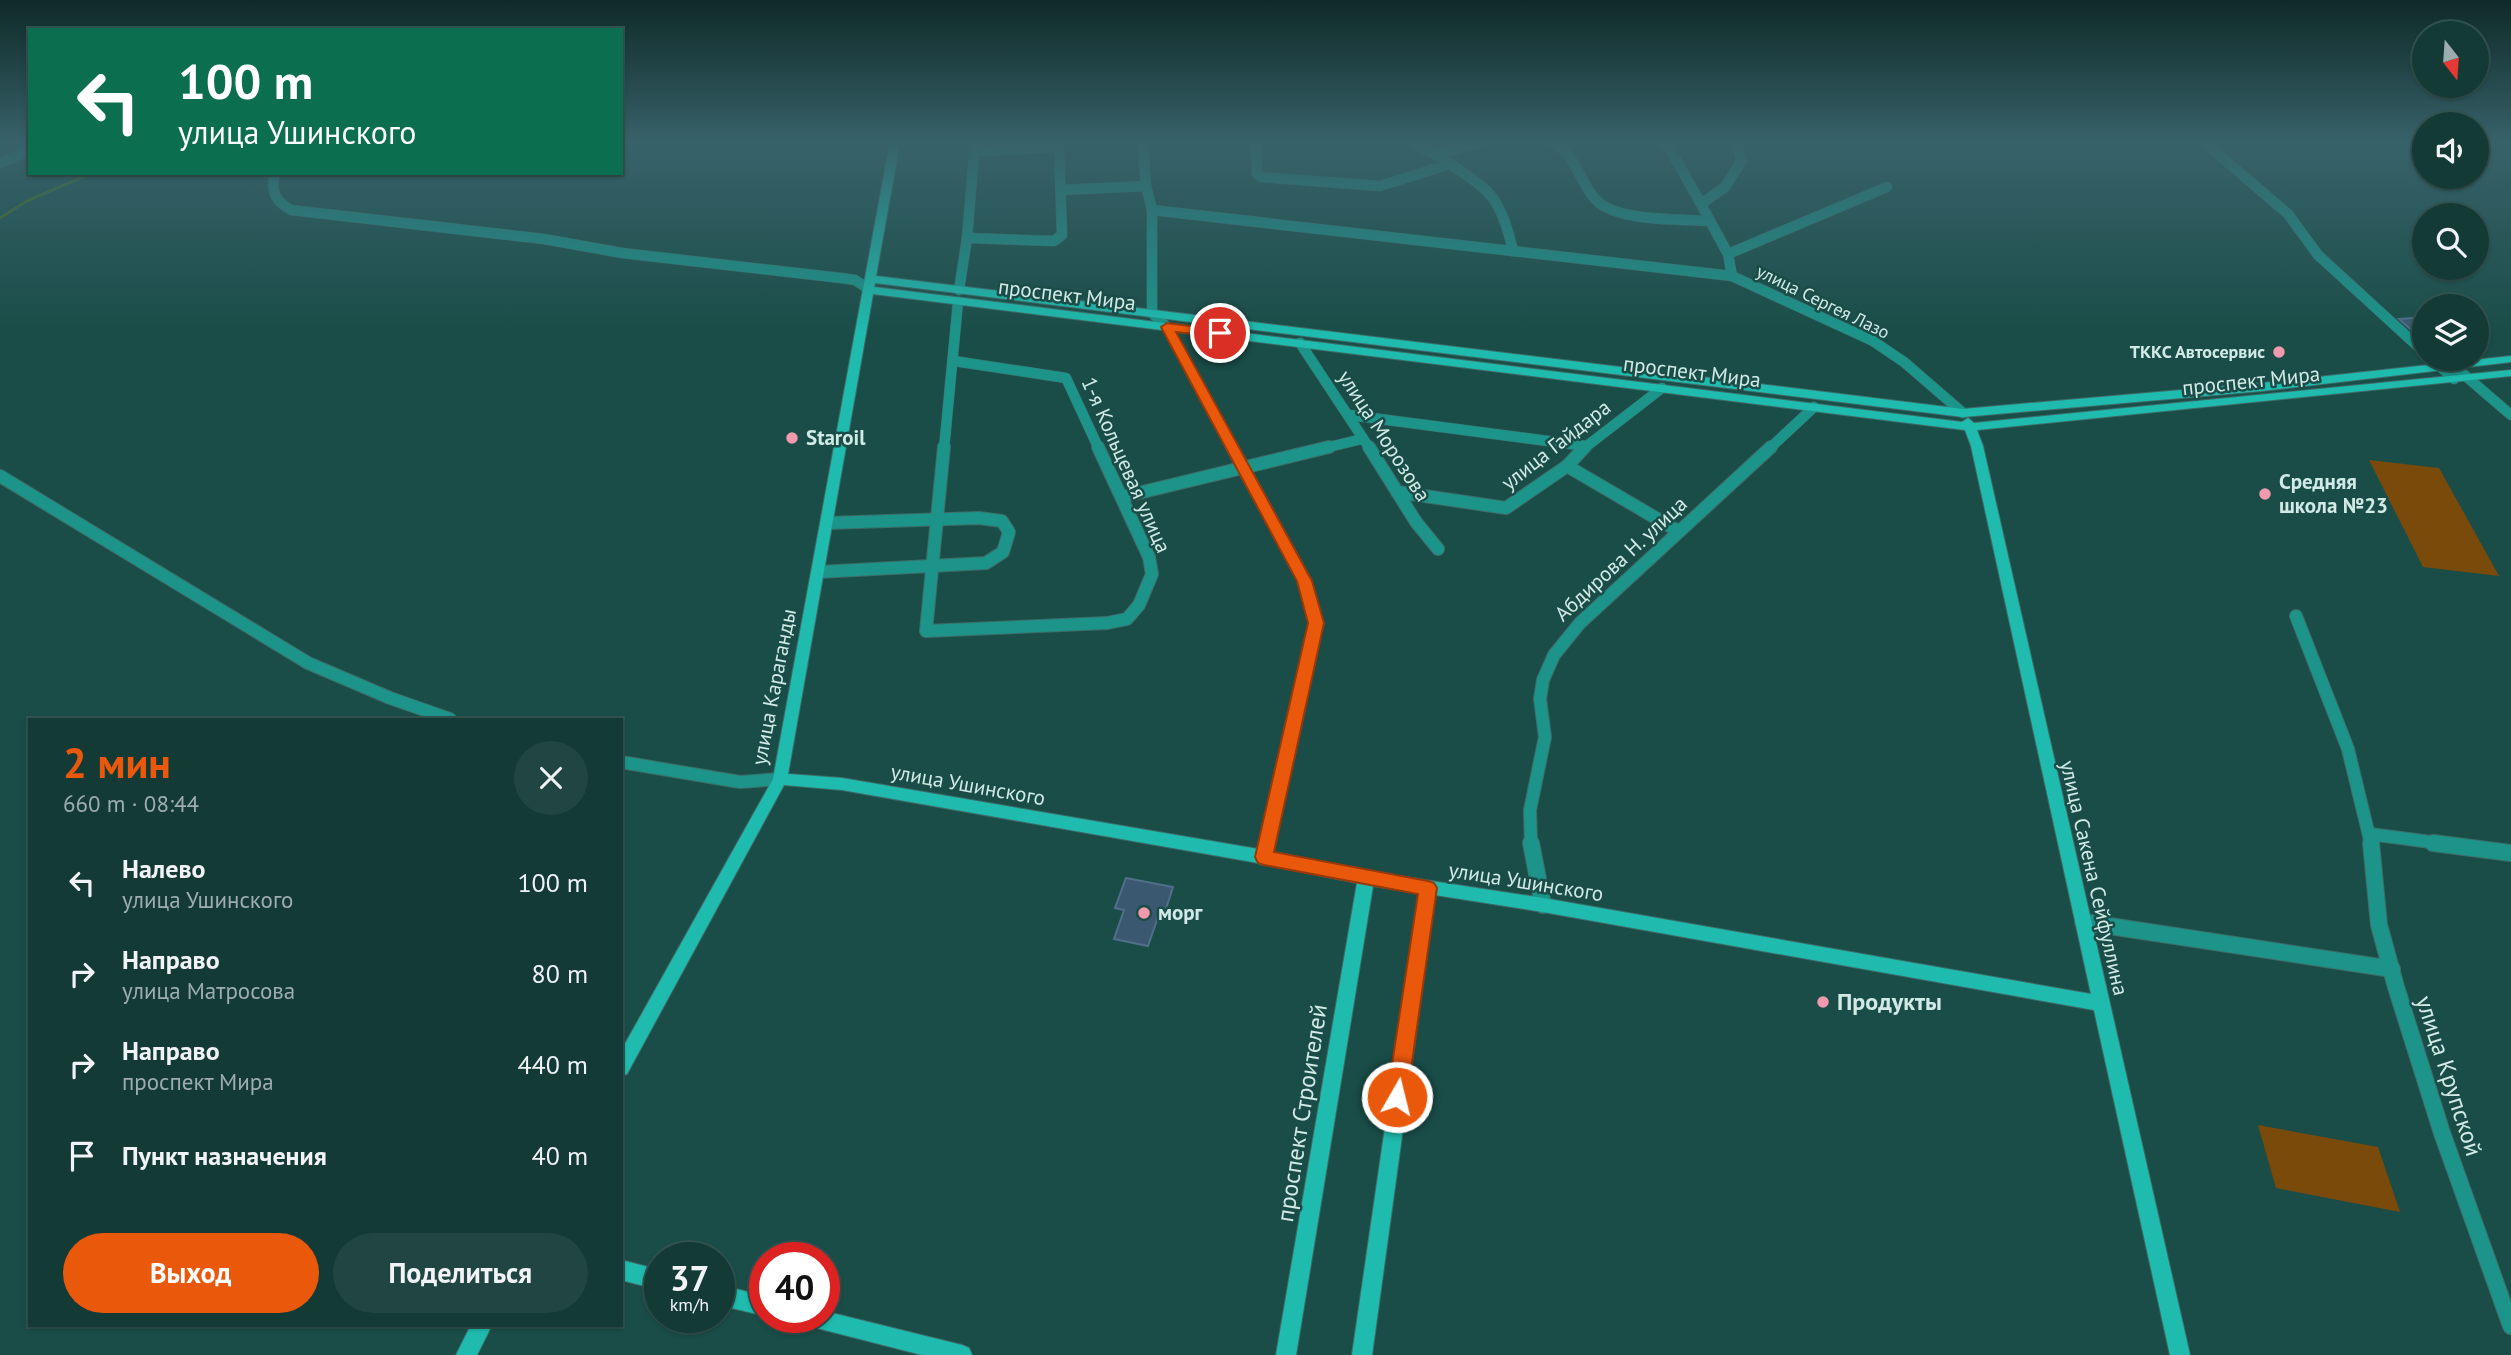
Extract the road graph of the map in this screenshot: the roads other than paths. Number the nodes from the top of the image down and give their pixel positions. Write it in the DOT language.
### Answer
graph roads {
  1 [pos="282,205"];
  2 [pos="884,205"];
  3 [pos="970,205"];
  4 [pos="1061,205"];
  5 [pos="1151,205"];
  6 [pos="1499,205"];
  7 [pos="1603,205"];
  8 [pos="1702,205"];
  9 [pos="1844,205"];
  10 [pos="2278,205"];
  11 [pos="1152,210"];
  12 [pos="1710,221"];
  13 [pos="967,238"];
  14 [pos="1513,251"];
  15 [pos="1728,254"];
  16 [pos="1732,276"];
  17 [pos="855,280"];
  18 [pos="871,285"];
  19 [pos="958,296"];
  20 [pos="1152,313"];
  21 [pos="1167,327"];
  22 [pos="2412,341"];
  23 [pos="1300,343"];
  24 [pos="2511,359"];
  25 [pos="954,361"];
  26 [pos="2489,361"];
  27 [pos="2412,367"];
  28 [pos="2448,371"];
  29 [pos="2456,371"];
  30 [pos="2511,373"];
  31 [pos="2469,378"];
  32 [pos="2454,379"];
  33 [pos="1662,388"];
  34 [pos="1814,407"];
  35 [pos="1349,415"];
  36 [pos="2511,415"];
  37 [pos="1967,420"];
  38 [pos="1362,439"];
  39 [pos="1586,446"];
  40 [pos="1567,466"];
  41 [pos="1245,467"];
  42 [pos="0,476"];
  43 [pos="1397,492"];
  44 [pos="1122,497"];
  45 [pos="939,520"];
  46 [pos="827,523"];
  47 [pos="1678,531"];
  48 [pos="1438,549"];
  49 [pos="933,568"];
  50 [pos="818,572"];
  51 [pos="2296,617"];
  52 [pos="447,718"];
  53 [pos="623,762"];
  54 [pos="780,779"];
  55 [pos="2370,834"];
  56 [pos="2511,853"];
  57 [pos="1264,857"];
  58 [pos="1366,878"];
  59 [pos="1428,888"];
  60 [pos="1543,905"];
  61 [pos="2083,922"];
  62 [pos="2392,969"];
  63 [pos="2101,1003"];
  64 [pos="623,1064"];
  65 [pos="623,1271"];
  66 [pos="644,1276"];
  67 [pos="840,1325"];
  68 [pos="2511,1326"];
  69 [pos="481,1327"];
  70 [pos="466,1355"];
  71 [pos="962,1355"];
  72 [pos="1286,1355"];
  73 [pos="1362,1355"];
  74 [pos="2180,1355"];
  1 -- 17 [label="street"];
  2 -- 18 [label="main road, улица Караганды"];
  3 -- 13 [label="street, 1-я Кольцевая улица"];
  4 -- 13 [label="street"];
  5 -- 11 [label="street"];
  6 -- 14 [label="street"];
  7 -- 12 [label="street"];
  8 -- 12 [label="street"];
  9 -- 15 [label="street, улица Сергея Лазо"];
  10 -- 22 [label="street"];
  11 -- 14 [label="street, улица Сергея Лазо"];
  11 -- 20 [label="street"];
  12 -- 15 [label="street"];
  13 -- 19 [label="street, 1-я Кольцевая улица"];
  14 -- 16 [label="street, улица Сергея Лазо"];
  15 -- 16 [label="street, улица Сергея Лазо"];
  16 -- 37 [label="street, улица Сергея Лазо"];
  17 -- 18 [label="street"];
  18 -- 19 [label="main road, проспект Мира"];
  18 -- 46 [label="main road, улица Караганды"];
  19 -- 20 [label="main road, проспект Мира"];
  19 -- 21 [label="main road, проспект Мира"];
  19 -- 25 [label="street, 1-я Кольцевая улица"];
  20 -- 21 [label="street"];
  20 -- 37 [label="main road, проспект Мира"];
  21 -- 23 [label="main road, проспект Мира"];
  21 -- 41 [label="street"];
  23 -- 33 [label="main road, проспект Мира"];
  23 -- 35 [label="street, улица Морозова"];
  24 -- 26 [label="main road, проспект Мира"];
  25 -- 44 [label="street, 1-я Кольцевая улица"];
  25 -- 45 [label="street, 1-я Кольцевая улица"];
  27 -- 37 [label="main road, проспект Мира"];
  28 -- 32 [label="street"];
  29 -- 31 [label="street"];
  30 -- 31 [label="main road, проспект Мира"];
  31 -- 32 [label="main road, проспект Мира"];
  31 -- 36 [label="street"];
  32 -- 37 [label="main road, проспект Мира"];
  33 -- 34 [label="main road, проспект Мира"];
  33 -- 39 [label="street, улица Гайдара"];
  34 -- 37 [label="main road, проспект Мира"];
  34 -- 47 [label="street, Абдирова Н. улица"];
  35 -- 38 [label="street, улица Морозова"];
  35 -- 39 [label="street"];
  37 -- 61 [label="main road, улица Сакена Сейфуллина"];
  38 -- 41 [label="street"];
  38 -- 43 [label="street, улица Морозова"];
  39 -- 40 [label="street, улица Гайдара"];
  40 -- 43 [label="street, улица Гайдара"];
  40 -- 47 [label="street"];
  41 -- 44 [label="street"];
  41 -- 57 [label="street"];
  42 -- 52 [label="street"];
  43 -- 48 [label="street, улица Морозова"];
  44 -- 49 [label="street, 1-я Кольцевая улица"];
  45 -- 46 [label="street"];
  45 -- 49 [label="street, 1-я Кольцевая улица"];
  45 -- 49 [label="street"];
  46 -- 50 [label="main road, улица Караганды"];
  47 -- 60 [label="street, Абдирова Н. улица"];
  49 -- 50 [label="street"];
  50 -- 54 [label="main road, улица Караганды"];
  51 -- 55 [label="street, улица Крупской"];
  53 -- 54 [label="street"];
  54 -- 57 [label="main road, улица Ушинского"];
  54 -- 64 [label="main road, улица Караганды"];
  55 -- 56 [label="street"];
  55 -- 62 [label="street, улица Крупской"];
  57 -- 58 [label="main road, улица Ушинского"];
  58 -- 59 [label="main road, улица Ушинского"];
  58 -- 72 [label="main road, проспект Строителей"];
  59 -- 60 [label="main road, улица Ушинского"];
  59 -- 73 [label="main road"];
  60 -- 63 [label="main road, улица Ушинского"];
  61 -- 62 [label="street"];
  61 -- 63 [label="main road, улица Сакена Сейфуллина"];
  62 -- 68 [label="street, улица Крупской"];
  63 -- 74 [label="main road, улица Сакена Сейфуллина"];
  65 -- 66 [label="main road"];
  67 -- 71 [label="main road"];
  69 -- 70 [label="main road"];
}
